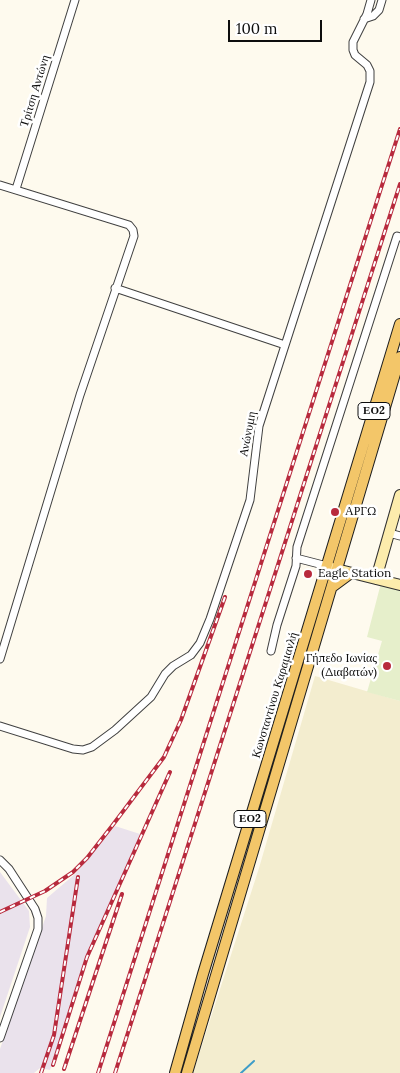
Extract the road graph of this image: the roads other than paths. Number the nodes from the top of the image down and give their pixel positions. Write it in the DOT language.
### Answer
graph roads {
  1 [pos="75,0"];
  2 [pos="371,0"];
  3 [pos="380,0"];
  4 [pos="364,19"];
  5 [pos="0,185"];
  6 [pos="16,189"];
  7 [pos="400,237"];
  8 [pos="116,288"];
  9 [pos="400,324"];
  10 [pos="286,345"];
  11 [pos="400,357"];
  12 [pos="396,382"];
  13 [pos="400,495"];
  14 [pos="389,533"];
  15 [pos="400,536"];
  16 [pos="296,558"];
  17 [pos="332,568"];
  18 [pos="351,573"];
  19 [pos="376,579"];
  20 [pos="400,585"];
  21 [pos="332,587"];
  22 [pos="270,652"];
  23 [pos="0,660"];
  24 [pos="0,726"];
  25 [pos="0,860"];
  26 [pos="0,1038"];
  27 [pos="179,1061"];
  28 [pos="170,1073"];
  29 [pos="175,1073"];
  30 [pos="187,1073"];
  1 -- 6 [label="street, Τρίτση Αντώνη"];
  2 -- 4 [label="street, Ανώνυμη"];
  3 -- 4 [label="street"];
  4 -- 10 [label="street, Ανώνυμη"];
  5 -- 6 [label="street"];
  6 -- 8 [label="street"];
  7 -- 16 [label="street"];
  8 -- 10 [label="street"];
  8 -- 23 [label="street"];
  9 -- 17 [label="main road, Κωνσταντίνου Καραμανλή / ΕΟ2"];
  10 -- 24 [label="street, Ανώνυμη"];
  11 -- 12 [label="main road, Κωνσταντίνου Καραμανλή / ΕΟ2"];
  12 -- 17 [label="main road, Κωνσταντίνου Καραμανλή / ΕΟ2"];
  13 -- 14 [label="street"];
  14 -- 15 [label="street"];
  14 -- 19 [label="street"];
  16 -- 17 [label="street"];
  16 -- 22 [label="street"];
  17 -- 18 [label="street"];
  17 -- 21 [label="main road, Κωνσταντίνου Καραμανλή / ΕΟ2"];
  17 -- 27 [label="main road, Κωνσταντίνου Καραμανλή / ΕΟ2"];
  18 -- 19 [label="street"];
  18 -- 21 [label="main road"];
  19 -- 20 [label="street"];
  21 -- 30 [label="main road, Κωνσταντίνου Καραμανλή / ΕΟ2"];
  25 -- 26 [label="street"];
  27 -- 28 [label="main road"];
  27 -- 29 [label="main road, Κωνσταντίνου Καραμανλή / ΕΟ2"];
}
